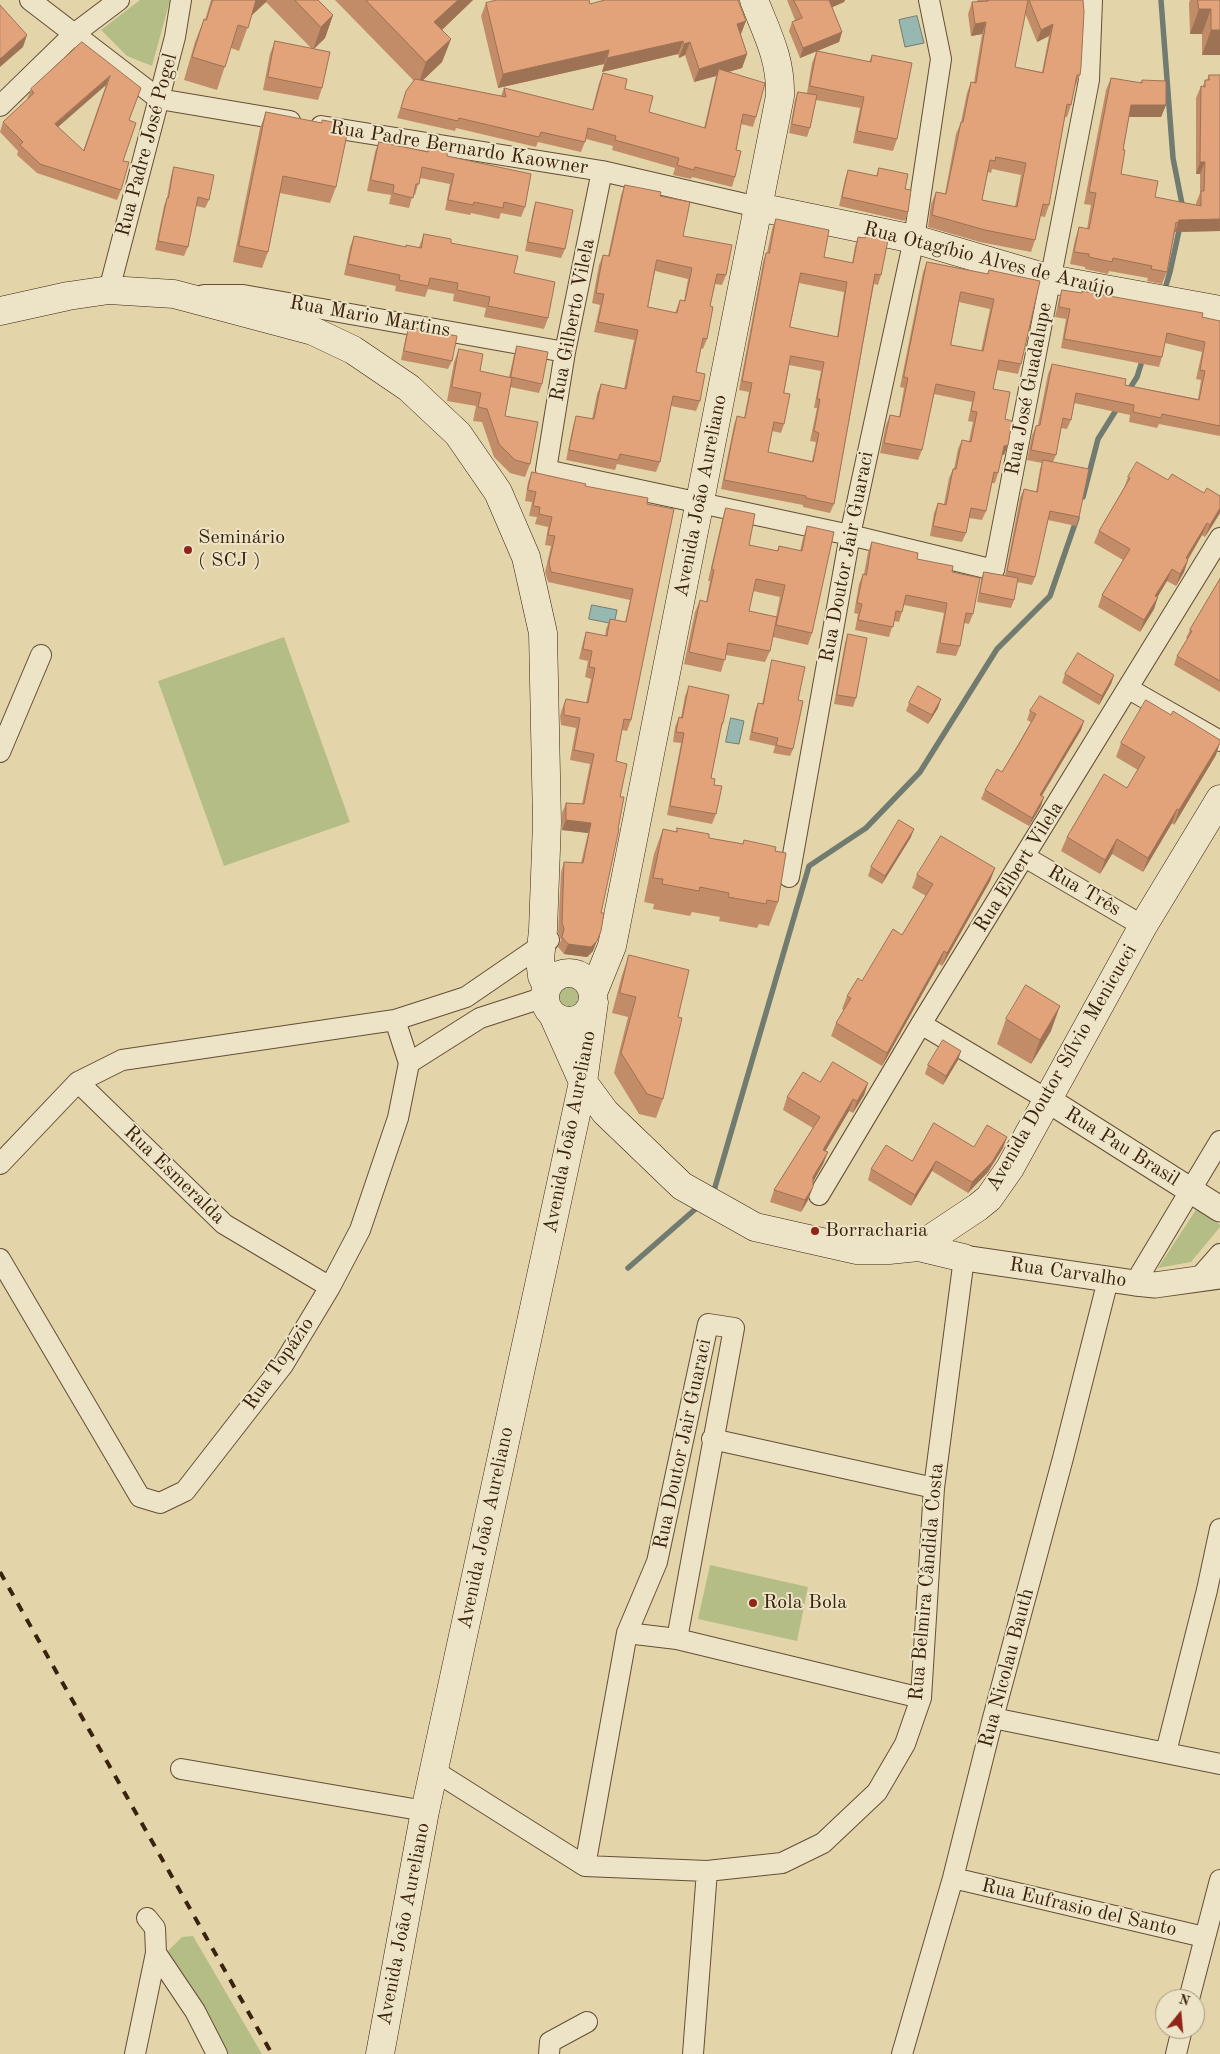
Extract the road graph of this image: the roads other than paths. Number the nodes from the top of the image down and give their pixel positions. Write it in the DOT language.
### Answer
graph roads {
  1 [pos="30,0"];
  2 [pos="119,0"];
  3 [pos="182,0"];
  4 [pos="754,0"];
  5 [pos="930,0"];
  6 [pos="1092,0"];
  7 [pos="74,34"];
  8 [pos="159,99"];
  9 [pos="0,106"];
  10 [pos="602,171"];
  11 [pos="758,207"];
  12 [pos="914,240"];
  13 [pos="1050,279"];
  14 [pos="109,290"];
  15 [pos="174,294"];
  16 [pos="1220,310"];
  17 [pos="0,311"];
  18 [pos="565,352"];
  19 [pos="699,503"];
  20 [pos="850,535"];
  21 [pos="1220,538"];
  22 [pos="42,655"];
  23 [pos="1129,689"];
  24 [pos="1220,741"];
  25 [pos="0,752"];
  26 [pos="1220,798"];
  27 [pos="1025,857"];
  28 [pos="789,877"];
  29 [pos="1143,926"];
  30 [pos="545,938"];
  31 [pos="568,992"];
  32 [pos="466,997"];
  33 [pos="480,1018"];
  34 [pos="395,1020"];
  35 [pos="921,1024"];
  36 [pos="409,1064"];
  37 [pos="78,1082"];
  38 [pos="583,1082"];
  39 [pos="1048,1100"];
  40 [pos="1220,1141"];
  41 [pos="0,1164"];
  42 [pos="1191,1191"];
  43 [pos="819,1196"];
  44 [pos="1220,1209"];
  45 [pos="918,1247"];
  46 [pos="1220,1254"];
  47 [pos="964,1258"];
  48 [pos="0,1259"];
  49 [pos="1209,1278"];
  50 [pos="1108,1280"];
  51 [pos="1135,1283"];
  52 [pos="330,1287"];
  53 [pos="712,1439"];
  54 [pos="934,1488"];
  55 [pos="1220,1529"];
  56 [pos="1214,1591"];
  57 [pos="627,1633"];
  58 [pos="677,1639"];
  59 [pos="921,1698"];
  60 [pos="993,1718"];
  61 [pos="1166,1752"];
  62 [pos="1220,1764"];
  63 [pos="181,1768"];
  64 [pos="433,1770"];
  65 [pos="425,1811"];
  66 [pos="586,1866"];
  67 [pos="706,1871"];
  68 [pos="953,1878"];
  69 [pos="1220,1880"];
  70 [pos="147,1918"];
  71 [pos="1204,1937"];
  72 [pos="156,1953"];
  73 [pos="1191,1989"];
  74 [pos="587,2022"];
  75 [pos="1180,2039"];
  76 [pos="135,2054"];
  77 [pos="218,2054"];
  78 [pos="380,2054"];
  79 [pos="549,2054"];
  80 [pos="693,2054"];
  81 [pos="902,2054"];
  82 [pos="1176,2054"];
  1 -- 7 [label="street"];
  2 -- 7 [label="street"];
  3 -- 8 [label="street, Rua Padre José Pogel"];
  4 -- 11 [label="main road, Avenida João Aureliano"];
  5 -- 12 [label="street, Rua Doutor Jair Guaraci"];
  6 -- 13 [label="street, Rua José Guadalupe"];
  7 -- 8 [label="street"];
  7 -- 9 [label="street"];
  8 -- 10 [label="street, Rua Padre Bernardo Kaowner"];
  8 -- 14 [label="street, Rua Padre José Pogel"];
  10 -- 11 [label="street, Rua Padre Bernardo Kaowner"];
  10 -- 18 [label="street, Rua Gilberto Vilela"];
  11 -- 12 [label="main road, Rua Otagíbio Alves de Araújo"];
  11 -- 19 [label="main road, Avenida João Aureliano"];
  12 -- 13 [label="main road, Rua Otagíbio Alves de Araújo"];
  12 -- 20 [label="street, Rua Doutor Jair Guaraci"];
  13 -- 16 [label="main road, Rua Otagíbio Alves de Araújo"];
  13 -- 20 [label="street, Rua José Guadalupe"];
  14 -- 15 [label="main road, Avenida Doutor Sílvio Menicucci"];
  14 -- 17 [label="main road, Avenida Doutor Sílvio Menicucci"];
  15 -- 18 [label="street, Rua Mario Martins"];
  15 -- 30 [label="main road, Avenida Doutor Sílvio Menicucci"];
  18 -- 19 [label="street, Rua Gilberto Vilela"];
  19 -- 20 [label="street"];
  19 -- 31 [label="main road, Avenida João Aureliano"];
  20 -- 28 [label="street, Rua Doutor Jair Guaraci"];
  21 -- 23 [label="street, Rua Elbert Vilela"];
  22 -- 25 [label="street"];
  23 -- 24 [label="street"];
  23 -- 27 [label="street, Rua Elbert Vilela"];
  26 -- 29 [label="main road, Avenida Doutor Sílvio Menicucci"];
  27 -- 29 [label="street, Rua Três"];
  27 -- 35 [label="street, Rua Elbert Vilela"];
  29 -- 39 [label="main road, Avenida Doutor Sílvio Menicucci"];
  30 -- 31 [label="main road, Avenida Doutor Sílvio Menicucci"];
  30 -- 32 [label="street"];
  31 -- 33 [label="street"];
  31 -- 38 [label="main road, Avenida João Aureliano"];
  31 -- 38 [label="main road, Avenida Doutor Sílvio Menicucci"];
  32 -- 33 [label="street"];
  32 -- 34 [label="street"];
  33 -- 36 [label="street"];
  34 -- 36 [label="street"];
  34 -- 37 [label="street"];
  35 -- 39 [label="street, Rua Pau Brasil"];
  35 -- 43 [label="street, Rua Elbert Vilela"];
  36 -- 52 [label="street, Rua Topázio"];
  37 -- 41 [label="street"];
  37 -- 52 [label="street, Rua Esmeralda"];
  38 -- 45 [label="main road, Avenida Doutor Sílvio Menicucci"];
  38 -- 64 [label="main road, Avenida João Aureliano"];
  39 -- 42 [label="street, Rua Pau Brasil"];
  39 -- 45 [label="main road, Avenida Doutor Sílvio Menicucci"];
  40 -- 42 [label="street"];
  42 -- 44 [label="street, Rua Pau Brasil"];
  42 -- 51 [label="street"];
  45 -- 47 [label="main road, Rua Carvalho"];
  46 -- 49 [label="street"];
  47 -- 50 [label="street, Rua Carvalho"];
  47 -- 54 [label="street, Rua Belmira Cândida Costa"];
  48 -- 52 [label="street, Rua Topázio"];
  49 -- 51 [label="street, Rua Carvalho"];
  50 -- 51 [label="street, Rua Carvalho"];
  50 -- 60 [label="street, Rua Nicolau Bauth"];
  53 -- 54 [label="street"];
  53 -- 57 [label="street, Rua Doutor Jair Guaraci"];
  53 -- 58 [label="street, Rua Doutor Jair Guaraci"];
  54 -- 59 [label="street, Rua Belmira Cândida Costa"];
  55 -- 56 [label="street"];
  56 -- 61 [label="street"];
  57 -- 58 [label="street"];
  57 -- 66 [label="street, Rua Doutor Jair Guaraci"];
  58 -- 59 [label="street"];
  59 -- 67 [label="street, Rua Belmira Cândida Costa"];
  60 -- 61 [label="street"];
  60 -- 68 [label="street, Rua Nicolau Bauth"];
  61 -- 62 [label="street"];
  63 -- 65 [label="street"];
  64 -- 65 [label="main road, Avenida João Aureliano"];
  64 -- 66 [label="street, Rua Belmira Cândida Costa"];
  65 -- 78 [label="main road, Avenida João Aureliano"];
  66 -- 67 [label="street, Rua Belmira Cândida Costa"];
  67 -- 80 [label="street"];
  68 -- 71 [label="street, Rua Eufrasio del Santo"];
  68 -- 81 [label="street, Rua Nicolau Bauth"];
  69 -- 71 [label="street"];
  70 -- 72 [label="street"];
  71 -- 73 [label="street"];
  72 -- 76 [label="street"];
  72 -- 77 [label="street"];
  74 -- 79 [label="street"];
  75 -- 82 [label="street"];
}
